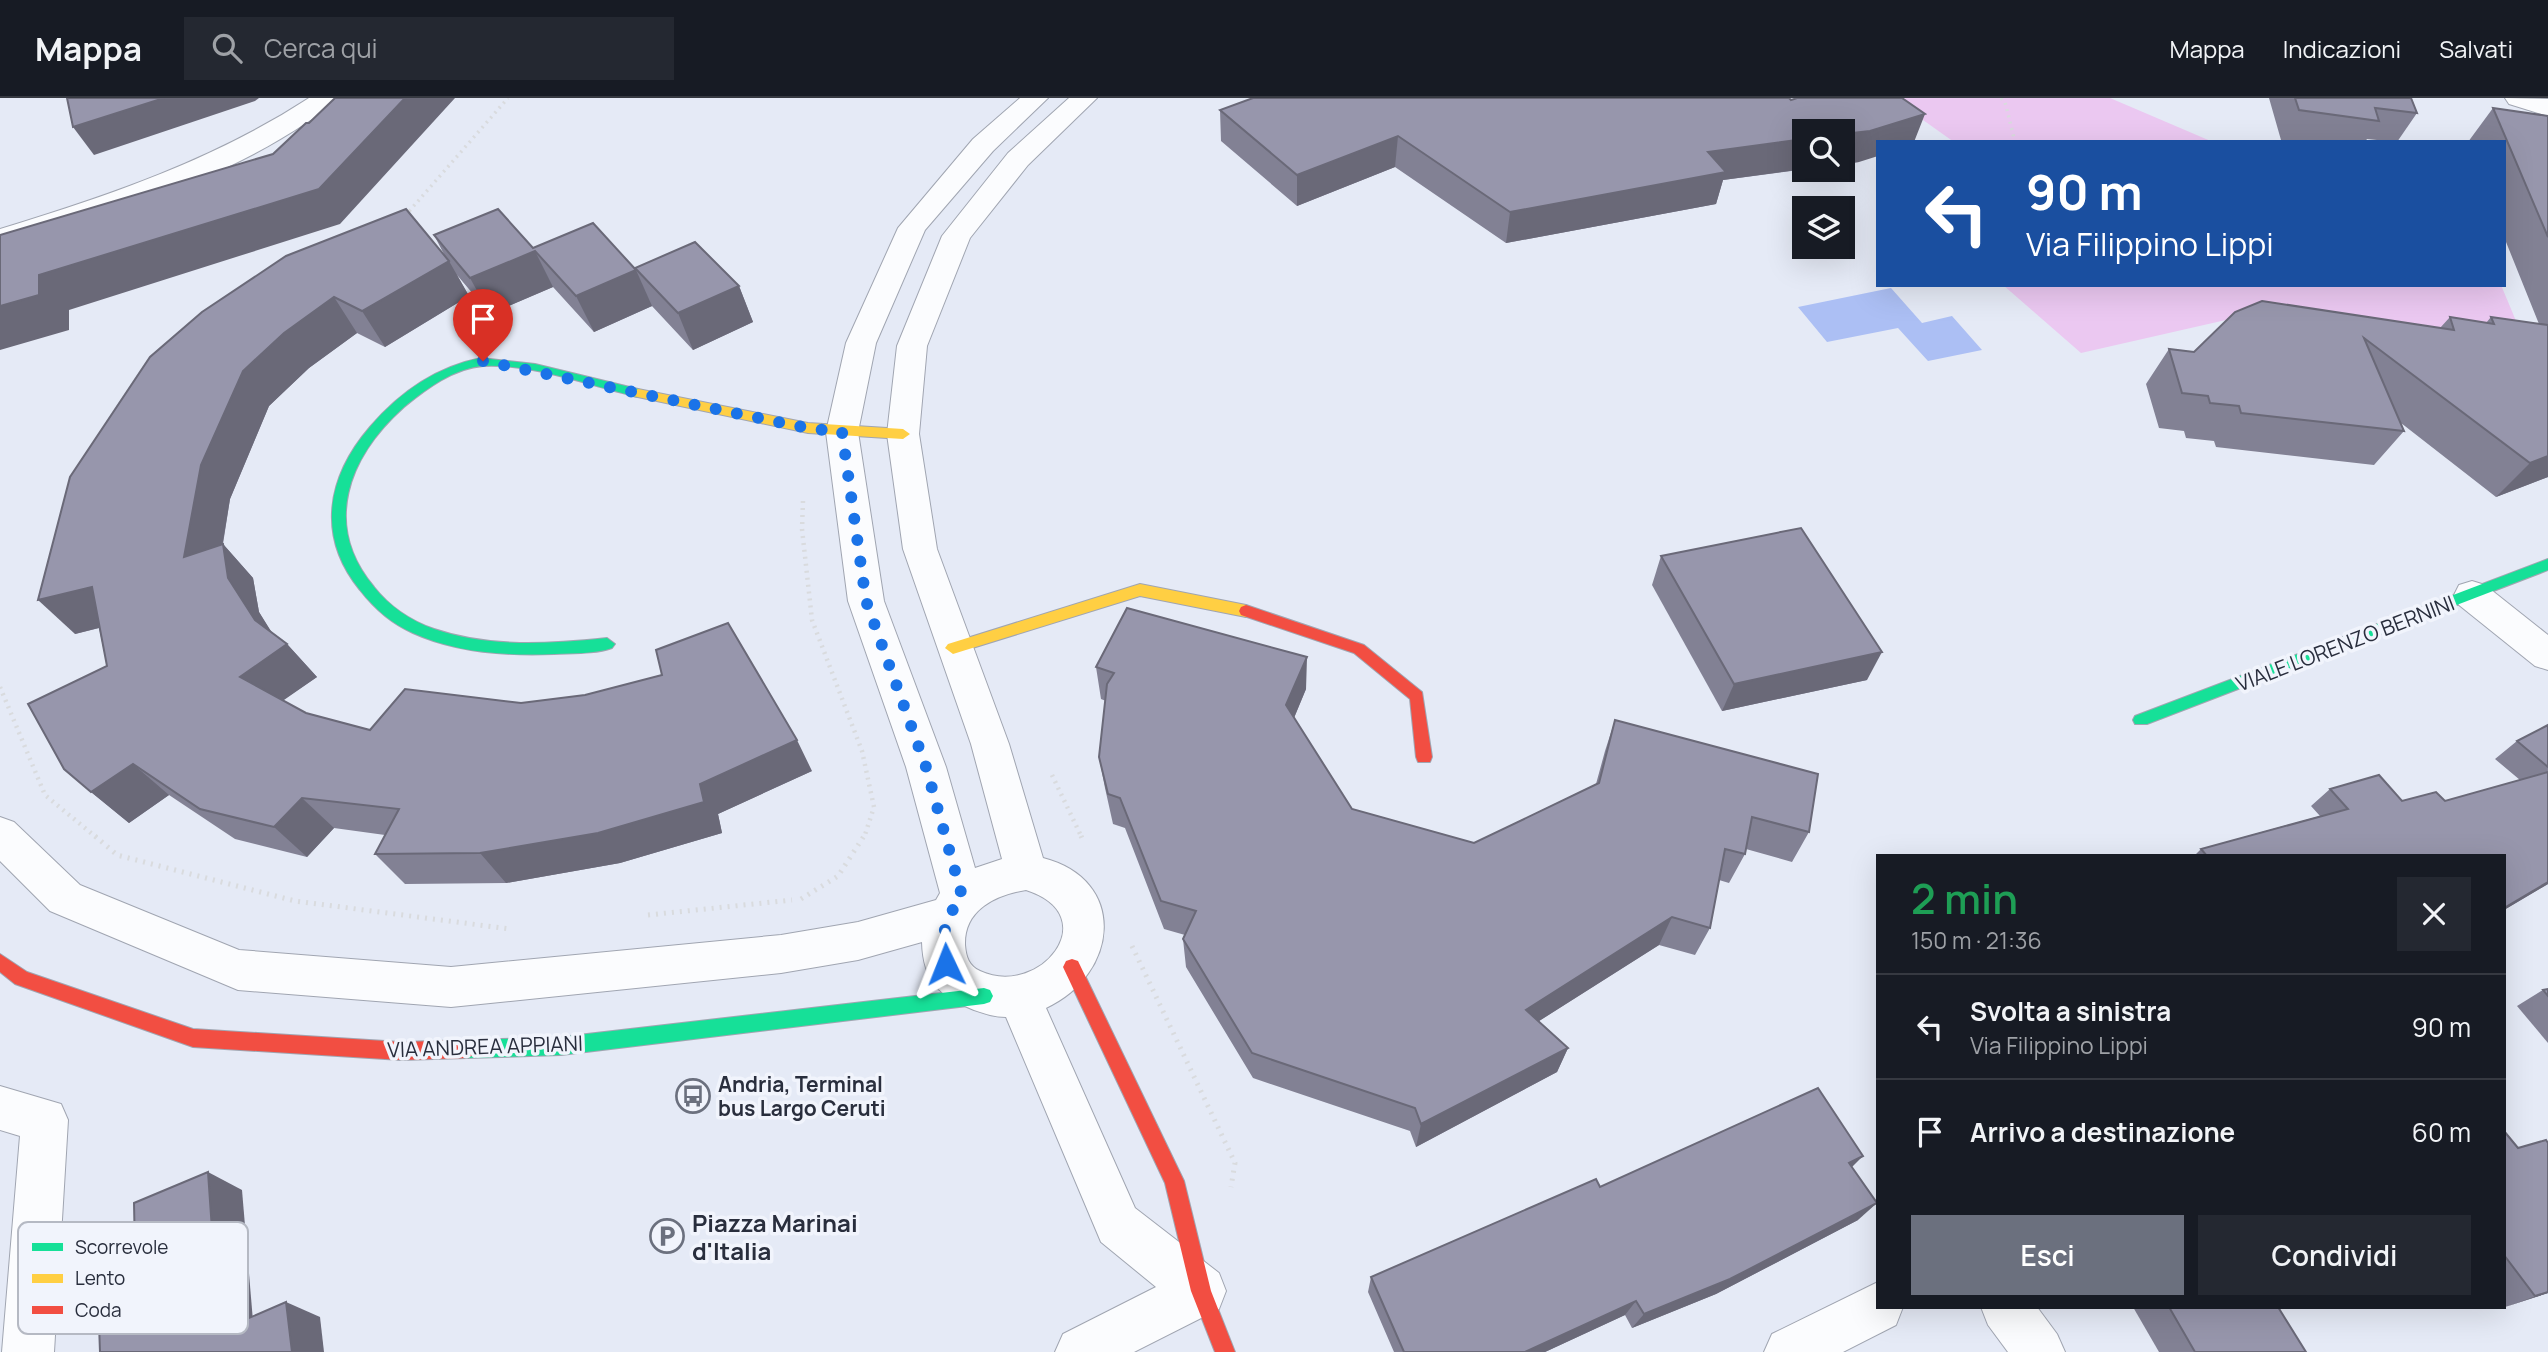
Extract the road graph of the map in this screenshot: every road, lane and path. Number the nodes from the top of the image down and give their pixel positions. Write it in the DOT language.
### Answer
graph roads {
  1 [pos="327,98"];
  2 [pos="508,98"];
  3 [pos="1035,98"];
  4 [pos="1084,98"];
  5 [pos="2001,98"];
  6 [pos="2518,98"];
  7 [pos="2548,108"];
  8 [pos="2014,140"];
  9 [pos="402,222"];
  10 [pos="0,237"];
  11 [pos="842,432"];
  12 [pos="903,434"];
  13 [pos="2548,564"];
  14 [pos="2472,595"];
  15 [pos="607,644"];
  16 [pos="953,648"];
  17 [pos="2548,656"];
  18 [pos="2141,719"];
  19 [pos="1424,757"];
  20 [pos="1050,771"];
  21 [pos="0,834"];
  22 [pos="1086,847"];
  23 [pos="1026,872"];
  24 [pos="955,906"];
  25 [pos="1128,936"];
  26 [pos="1072,967"];
  27 [pos="7,978"];
  28 [pos="1002,997"];
  29 [pos="0,1108"];
  30 [pos="1231,1189"];
  31 [pos="38,1222"];
  32 [pos="1201,1291"];
  33 [pos="1876,1308"];
  34 [pos="2007,1309"];
  35 [pos="29,1334"];
  36 [pos="28,1352"];
  37 [pos="1081,1352"];
  38 [pos="1225,1352"];
  39 [pos="1790,1352"];
  40 [pos="2039,1352"];
  1 -- 10 [label="street"];
  2 -- 9 [label="path"];
  3 -- 11 [label="street"];
  4 -- 12 [label="street"];
  5 -- 8 [label="path"];
  6 -- 7 [label="street"];
  11 -- 12 [label="street"];
  11 -- 15 [label="street"];
  11 -- 24 [label="street"];
  12 -- 16 [label="street"];
  13 -- 14 [label="street, VIALE LORENZO BERNINI"];
  14 -- 17 [label="street"];
  14 -- 18 [label="street, VIALE LORENZO BERNINI"];
  16 -- 19 [label="street"];
  16 -- 23 [label="street"];
  20 -- 22 [label="path"];
  21 -- 24 [label="street"];
  23 -- 24 [label="street"];
  23 -- 26 [label="street"];
  24 -- 28 [label="street"];
  25 -- 30 [label="path"];
  26 -- 28 [label="street"];
  26 -- 32 [label="street"];
  27 -- 28 [label="street, VIA ANDREA APPIANI"];
  28 -- 32 [label="street"];
  29 -- 31 [label="street"];
  32 -- 37 [label="street"];
  32 -- 38 [label="street"];
  33 -- 39 [label="street"];
  34 -- 40 [label="street"];
  35 -- 36 [label="street"];
}
